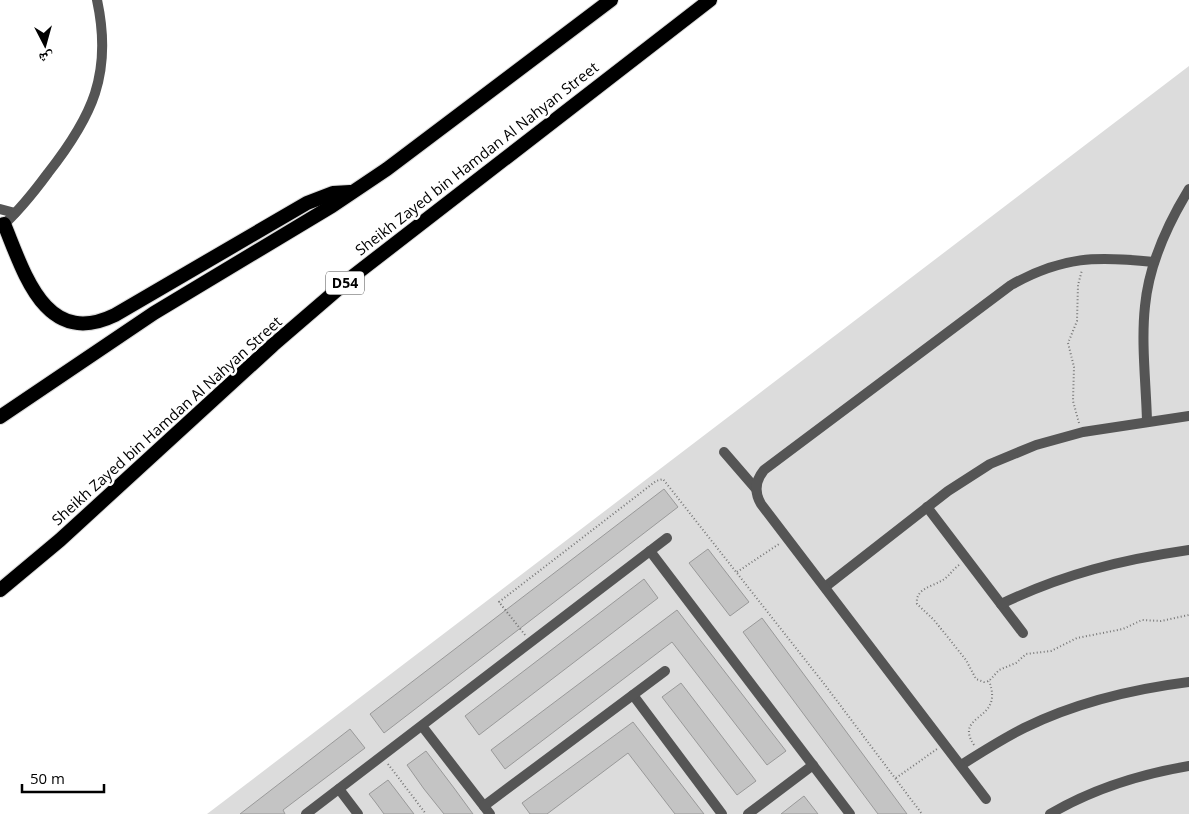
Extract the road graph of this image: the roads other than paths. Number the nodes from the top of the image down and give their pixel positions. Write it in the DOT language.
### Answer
graph roads {
  1 [pos="97,0"];
  2 [pos="611,0"];
  3 [pos="710,0"];
  4 [pos="1189,189"];
  5 [pos="353,192"];
  6 [pos="0,209"];
  7 [pos="15,213"];
  8 [pos="2,226"];
  9 [pos="1154,262"];
  10 [pos="1189,416"];
  11 [pos="0,417"];
  12 [pos="1147,421"];
  13 [pos="724,452"];
  14 [pos="756,489"];
  15 [pos="927,507"];
  16 [pos="667,538"];
  17 [pos="1189,550"];
  18 [pos="650,551"];
  19 [pos="825,587"];
  20 [pos="0,590"];
  21 [pos="1001,604"];
  22 [pos="1023,633"];
  23 [pos="665,671"];
  24 [pos="1189,682"];
  25 [pos="633,694"];
  26 [pos="422,726"];
  27 [pos="813,764"];
  28 [pos="961,765"];
  29 [pos="1189,766"];
  30 [pos="339,789"];
  31 [pos="986,799"];
  32 [pos="487,810"];
  33 [pos="306,814"];
  34 [pos="358,814"];
  35 [pos="722,814"];
  36 [pos="748,814"];
  37 [pos="850,814"];
  38 [pos="1050,814"];
  1 -- 7 [label="street"];
  2 -- 5 [label="highway"];
  3 -- 20 [label="highway, Sheikh Zayed bin Hamdan Al Nahyan Street / D54"];
  4 -- 9 [label="street"];
  5 -- 8 [label="highway"];
  5 -- 11 [label="highway"];
  6 -- 7 [label="street"];
  7 -- 8 [label="street"];
  9 -- 12 [label="street"];
  9 -- 14 [label="street"];
  10 -- 12 [label="street"];
  12 -- 15 [label="street"];
  13 -- 14 [label="street"];
  14 -- 19 [label="street"];
  15 -- 19 [label="street"];
  15 -- 21 [label="street"];
  16 -- 18 [label="street"];
  17 -- 21 [label="street"];
  18 -- 26 [label="street"];
  18 -- 27 [label="street"];
  19 -- 28 [label="street"];
  21 -- 22 [label="street"];
  23 -- 25 [label="street"];
  24 -- 28 [label="street"];
  25 -- 32 [label="street"];
  25 -- 35 [label="street"];
  26 -- 30 [label="street"];
  26 -- 32 [label="street"];
  27 -- 36 [label="street"];
  27 -- 37 [label="street"];
  28 -- 31 [label="street"];
  29 -- 38 [label="street"];
  30 -- 33 [label="street"];
  30 -- 34 [label="street"];
}
